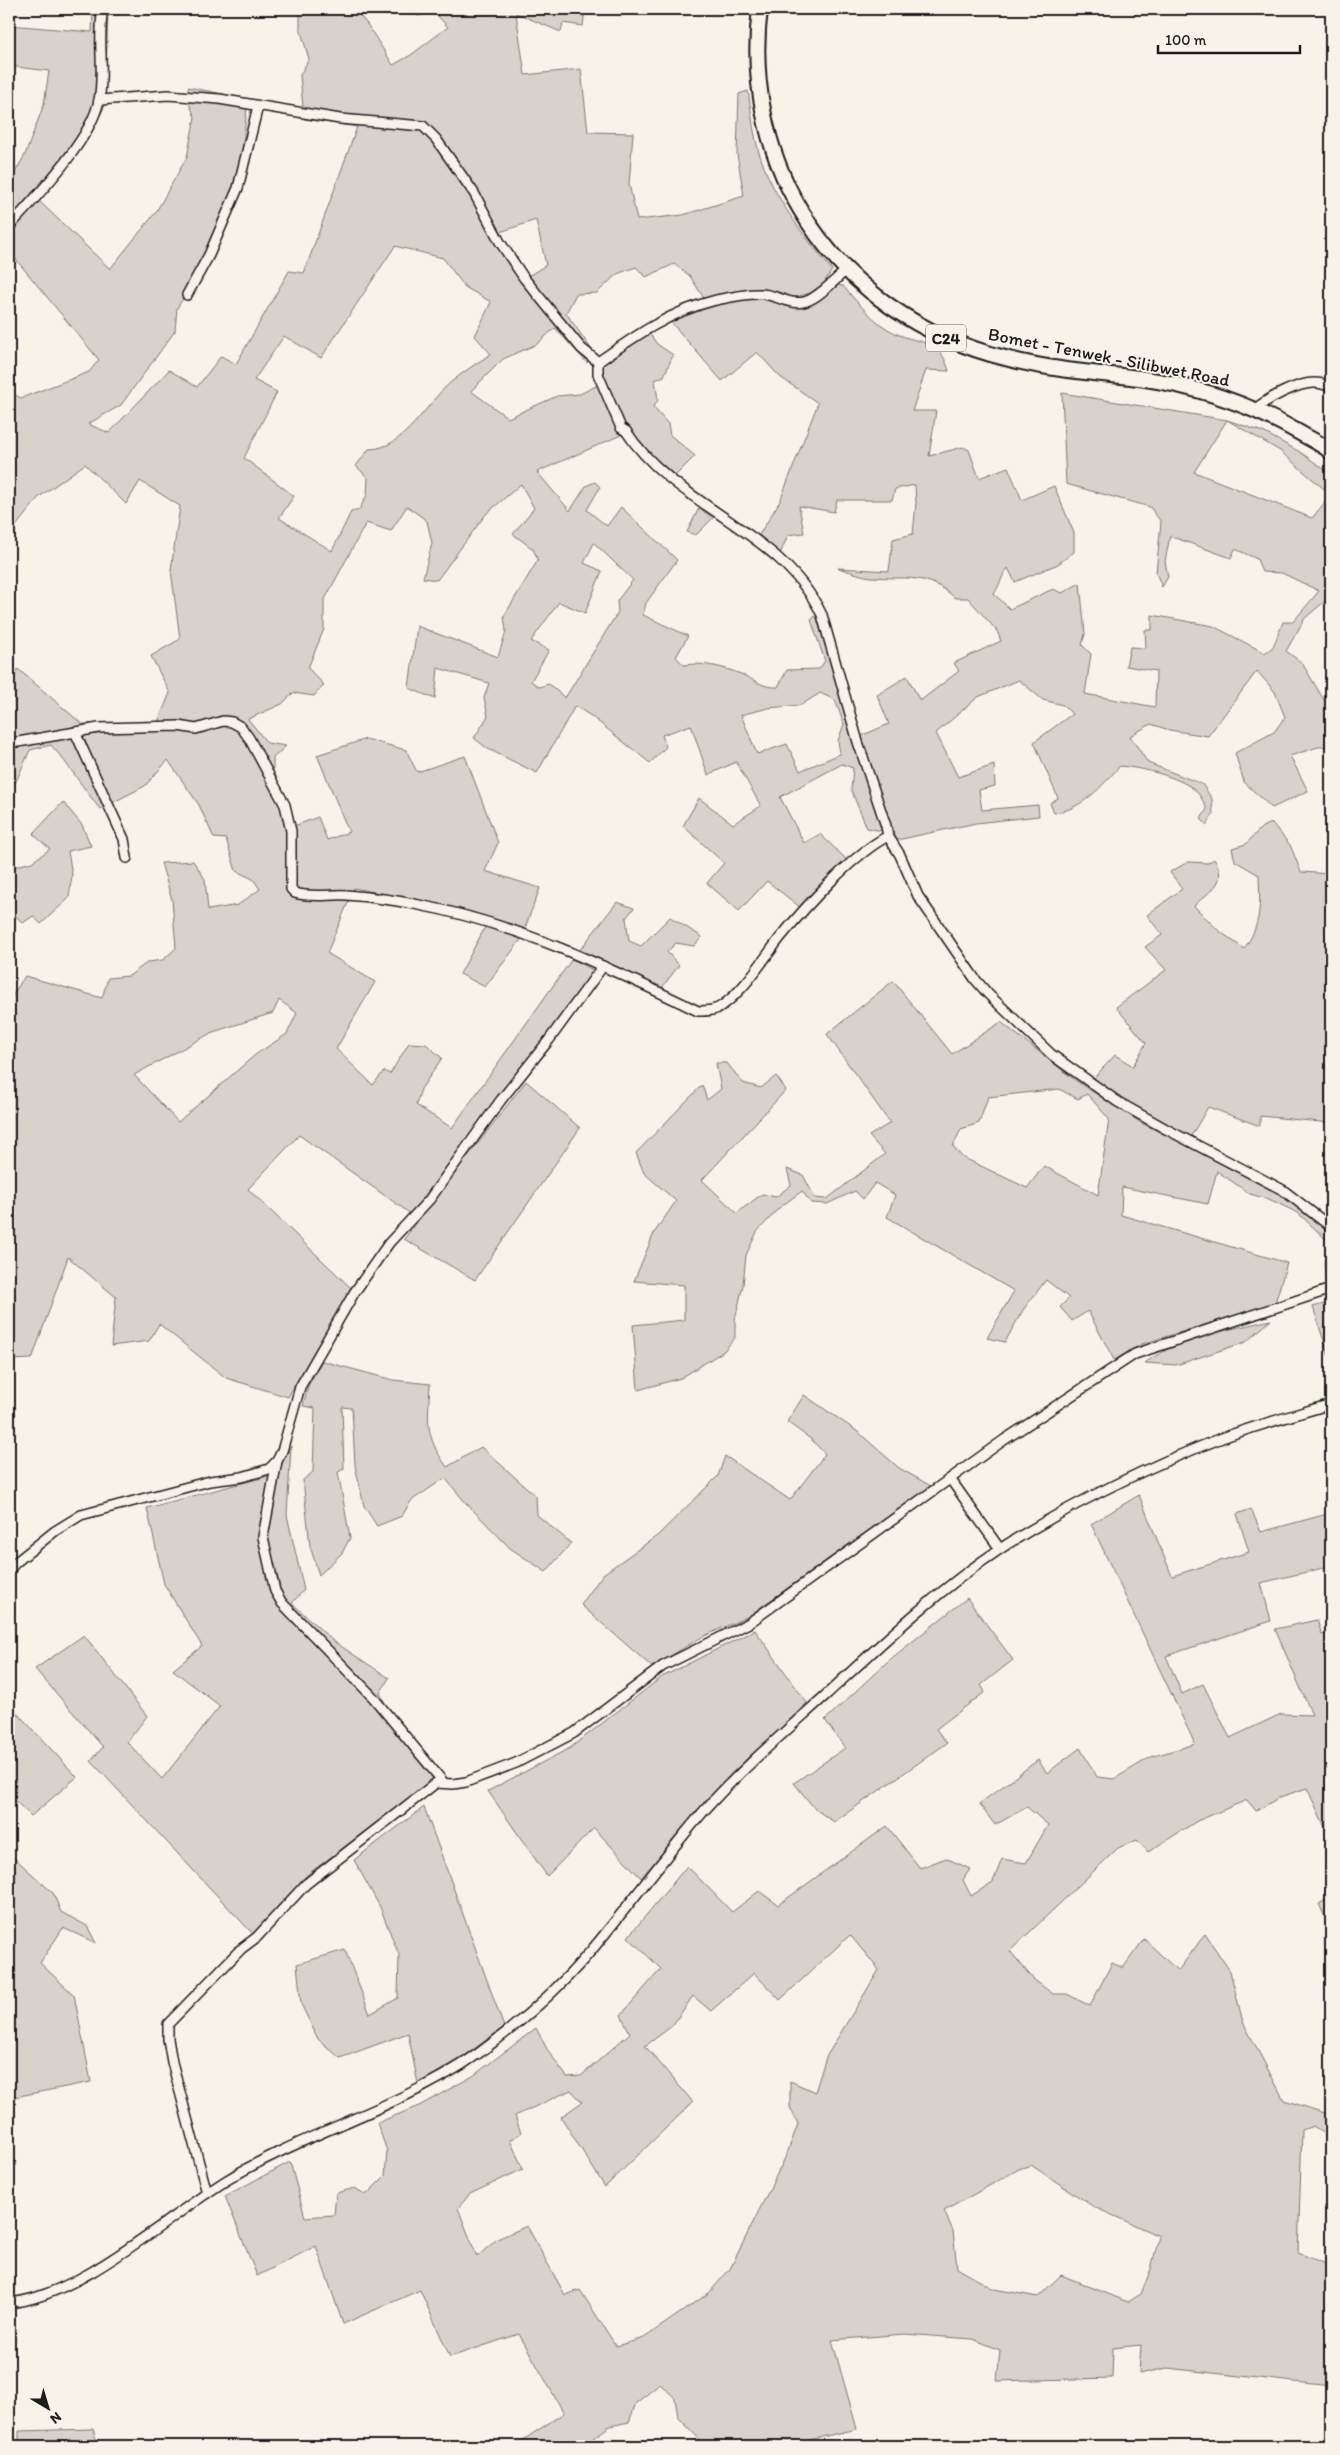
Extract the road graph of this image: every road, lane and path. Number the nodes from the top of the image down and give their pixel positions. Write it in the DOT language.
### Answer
graph roads {
  1 [pos="103,9"];
  2 [pos="760,9"];
  3 [pos="99,100"];
  4 [pos="258,106"];
  5 [pos="9,227"];
  6 [pos="845,270"];
  7 [pos="187,295"];
  8 [pos="598,362"];
  9 [pos="1331,387"];
  10 [pos="1255,409"];
  11 [pos="1331,452"];
  12 [pos="75,732"];
  13 [pos="9,742"];
  14 [pos="888,836"];
  15 [pos="127,858"];
  16 [pos="603,966"];
  17 [pos="1331,1227"];
  18 [pos="1331,1289"];
  19 [pos="1331,1404"];
  20 [pos="277,1461"];
  21 [pos="951,1480"];
  22 [pos="1000,1549"];
  23 [pos="9,1571"];
  24 [pos="444,1783"];
  25 [pos="207,2193"];
  26 [pos="9,2303"];
  1 -- 3 [label="street"];
  2 -- 6 [label="main road, Bomet - Tenwek - Silibwet Road / C24"];
  3 -- 4 [label="street"];
  3 -- 5 [label="street"];
  4 -- 7 [label="street"];
  4 -- 8 [label="street"];
  6 -- 8 [label="street"];
  6 -- 10 [label="main road, Bomet - Tenwek - Silibwet Road / C24"];
  8 -- 14 [label="street"];
  9 -- 10 [label="street"];
  10 -- 11 [label="main road, Bomet - Tenwek - Silibwet Road / C24"];
  12 -- 13 [label="street"];
  12 -- 15 [label="street"];
  12 -- 16 [label="street"];
  14 -- 16 [label="street"];
  14 -- 17 [label="street"];
  16 -- 20 [label="street"];
  18 -- 21 [label="street"];
  19 -- 22 [label="street"];
  20 -- 23 [label="street"];
  20 -- 24 [label="street"];
  21 -- 22 [label="street"];
  21 -- 24 [label="street"];
  22 -- 25 [label="street"];
  24 -- 25 [label="street"];
  25 -- 26 [label="street"];
}
